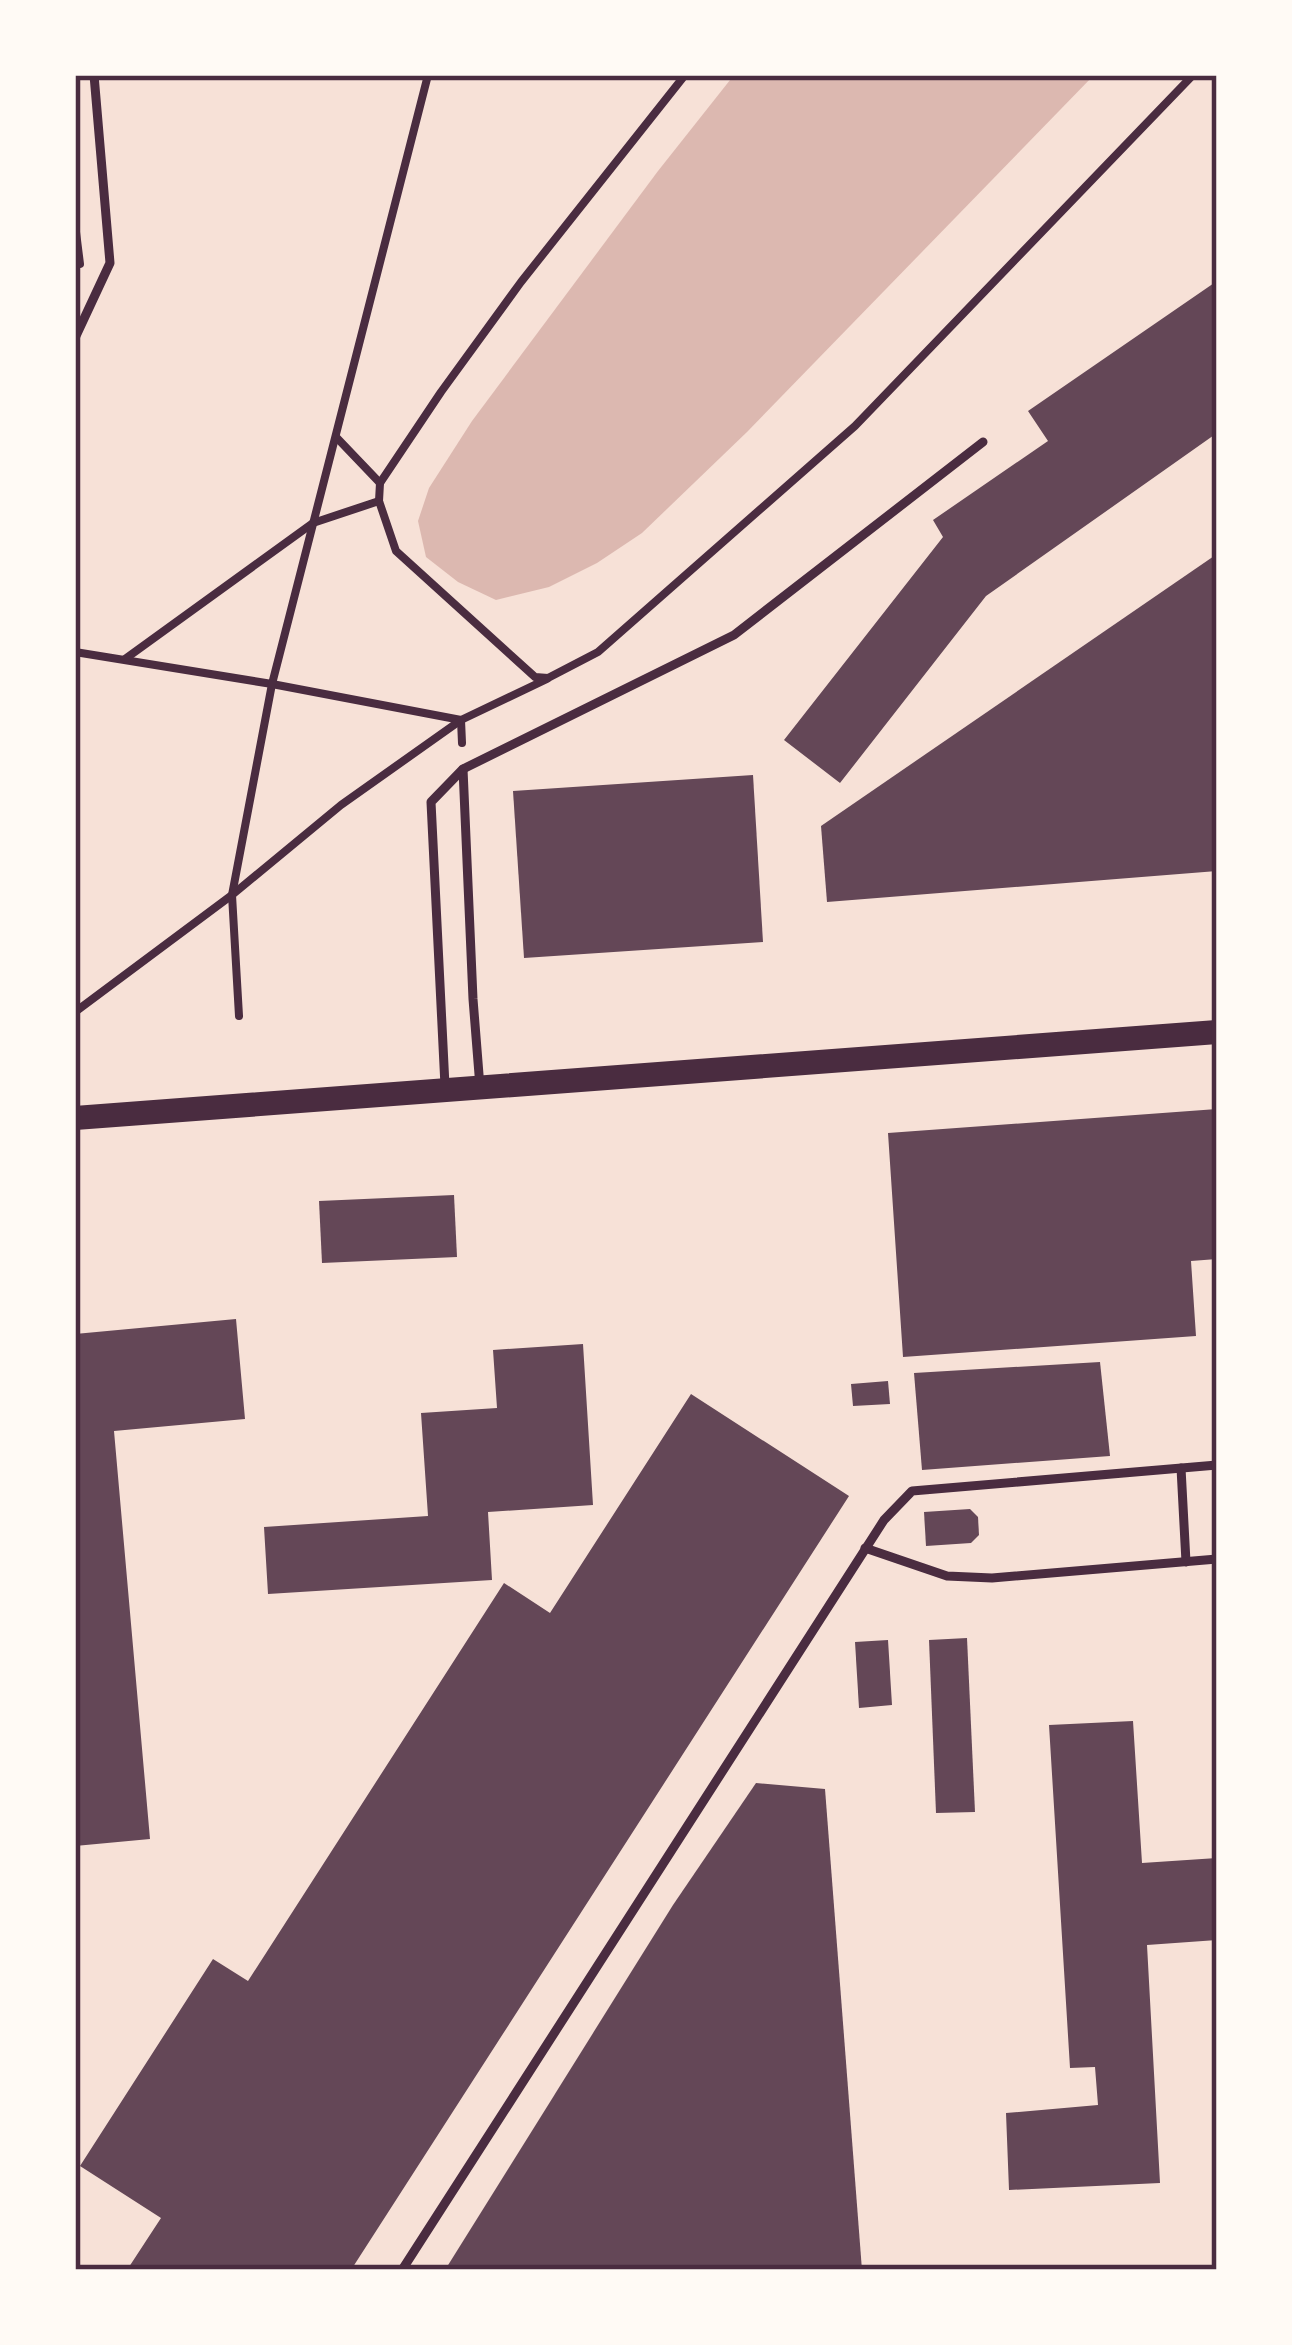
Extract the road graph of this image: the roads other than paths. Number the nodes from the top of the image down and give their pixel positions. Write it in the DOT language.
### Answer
graph roads {
  1 [pos="94,75"];
  2 [pos="75,338"];
  3 [pos="983,442"];
  4 [pos="463,769"];
  5 [pos="1217,1031"];
  6 [pos="480,1087"];
  7 [pos="445,1089"];
  8 [pos="75,1118"];
  9 [pos="1217,1465"];
  10 [pos="1180,1468"];
  11 [pos="865,1549"];
  12 [pos="1217,1559"];
  13 [pos="1186,1562"];
  14 [pos="402,2270"];
  1 -- 2 [label="lane"];
  3 -- 4 [label="lane"];
  4 -- 6 [label="lane"];
  4 -- 7 [label="lane"];
  5 -- 6 [label="main road"];
  6 -- 7 [label="main road"];
  7 -- 8 [label="main road"];
  9 -- 10 [label="lane"];
  10 -- 11 [label="lane"];
  10 -- 13 [label="lane"];
  11 -- 13 [label="lane"];
  11 -- 14 [label="lane"];
  12 -- 13 [label="lane"];
}
